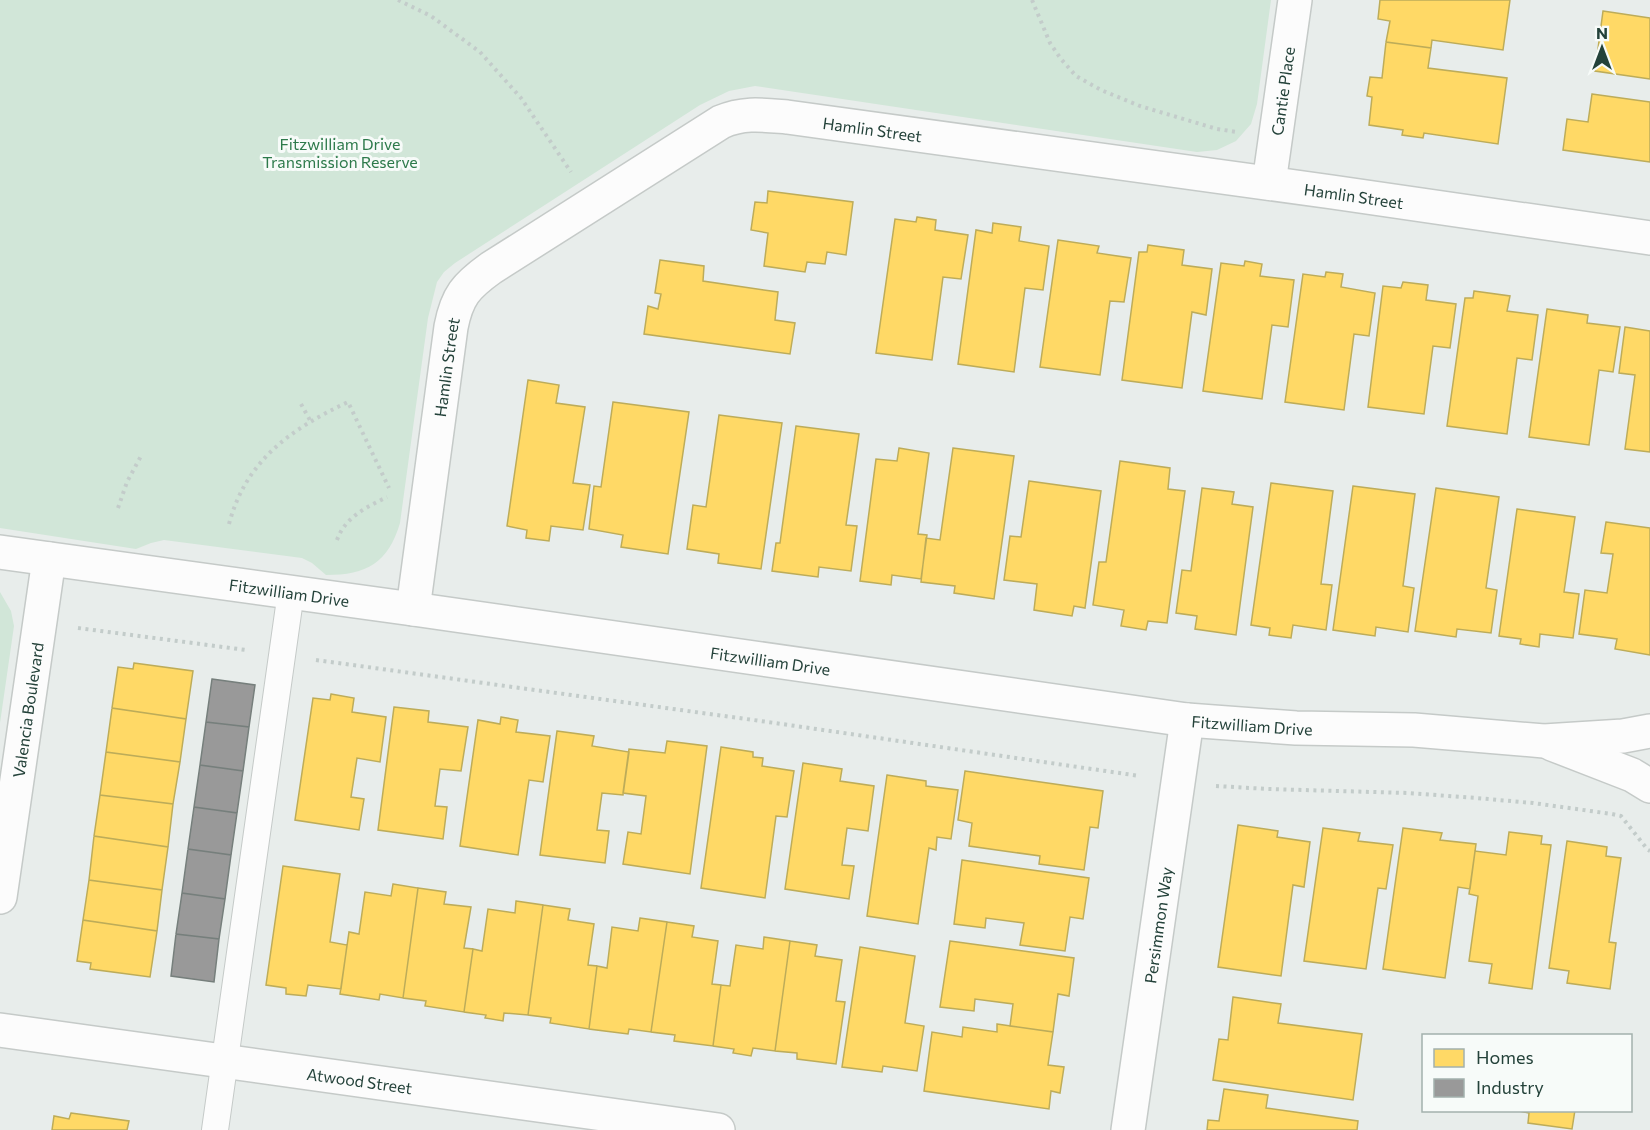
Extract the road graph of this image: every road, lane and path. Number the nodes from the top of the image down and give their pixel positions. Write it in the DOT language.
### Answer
graph roads {
  1 [pos="398,0"];
  2 [pos="1032,0"];
  3 [pos="1295,0"];
  4 [pos="1275,138"];
  5 [pos="1269,183"];
  6 [pos="592,204"];
  7 [pos="1650,238"];
  8 [pos="301,404"];
  9 [pos="311,422"];
  10 [pos="141,456"];
  11 [pos="118,508"];
  12 [pos="229,524"];
  13 [pos="337,540"];
  14 [pos="0,552"];
  15 [pos="49,559"];
  16 [pos="291,592"];
  17 [pos="413,609"];
  18 [pos="40,622"];
  19 [pos="282,655"];
  20 [pos="1187,720"];
  21 [pos="1650,731"];
  22 [pos="1545,741"];
  23 [pos="1177,782"];
  24 [pos="1650,786"];
  25 [pos="1650,850"];
  26 [pos="0,897"];
  27 [pos="0,1030"];
  28 [pos="224,1061"];
  29 [pos="214,1130"];
  30 [pos="718,1130"];
  31 [pos="1128,1130"];
  1 -- 6 [label="path"];
  2 -- 4 [label="path"];
  3 -- 4 [label="street, Cantie Place"];
  4 -- 5 [label="street, Cantie Place"];
  5 -- 6 [label="street, Hamlin Street"];
  5 -- 7 [label="street, Hamlin Street"];
  6 -- 17 [label="street, Hamlin Street"];
  8 -- 9 [label="path"];
  9 -- 12 [label="path"];
  9 -- 13 [label="path"];
  10 -- 11 [label="path"];
  14 -- 15 [label="street, Fitzwilliam Drive"];
  15 -- 16 [label="street, Fitzwilliam Drive"];
  15 -- 18 [label="street, Valencia Boulevard"];
  16 -- 17 [label="street, Fitzwilliam Drive"];
  16 -- 19 [label="lane"];
  17 -- 20 [label="street, Fitzwilliam Drive"];
  18 -- 19 [label="path"];
  18 -- 26 [label="street, Valencia Boulevard"];
  19 -- 23 [label="path"];
  19 -- 28 [label="lane"];
  20 -- 22 [label="street, Fitzwilliam Drive"];
  20 -- 23 [label="street, Persimmon Way"];
  21 -- 22 [label="street, Fitzwilliam Drive"];
  22 -- 24 [label="street, Fitzwilliam Drive"];
  23 -- 25 [label="path"];
  23 -- 31 [label="street, Persimmon Way"];
  27 -- 28 [label="street, Atwood Street"];
  28 -- 29 [label="lane"];
  28 -- 30 [label="street, Atwood Street"];
}
